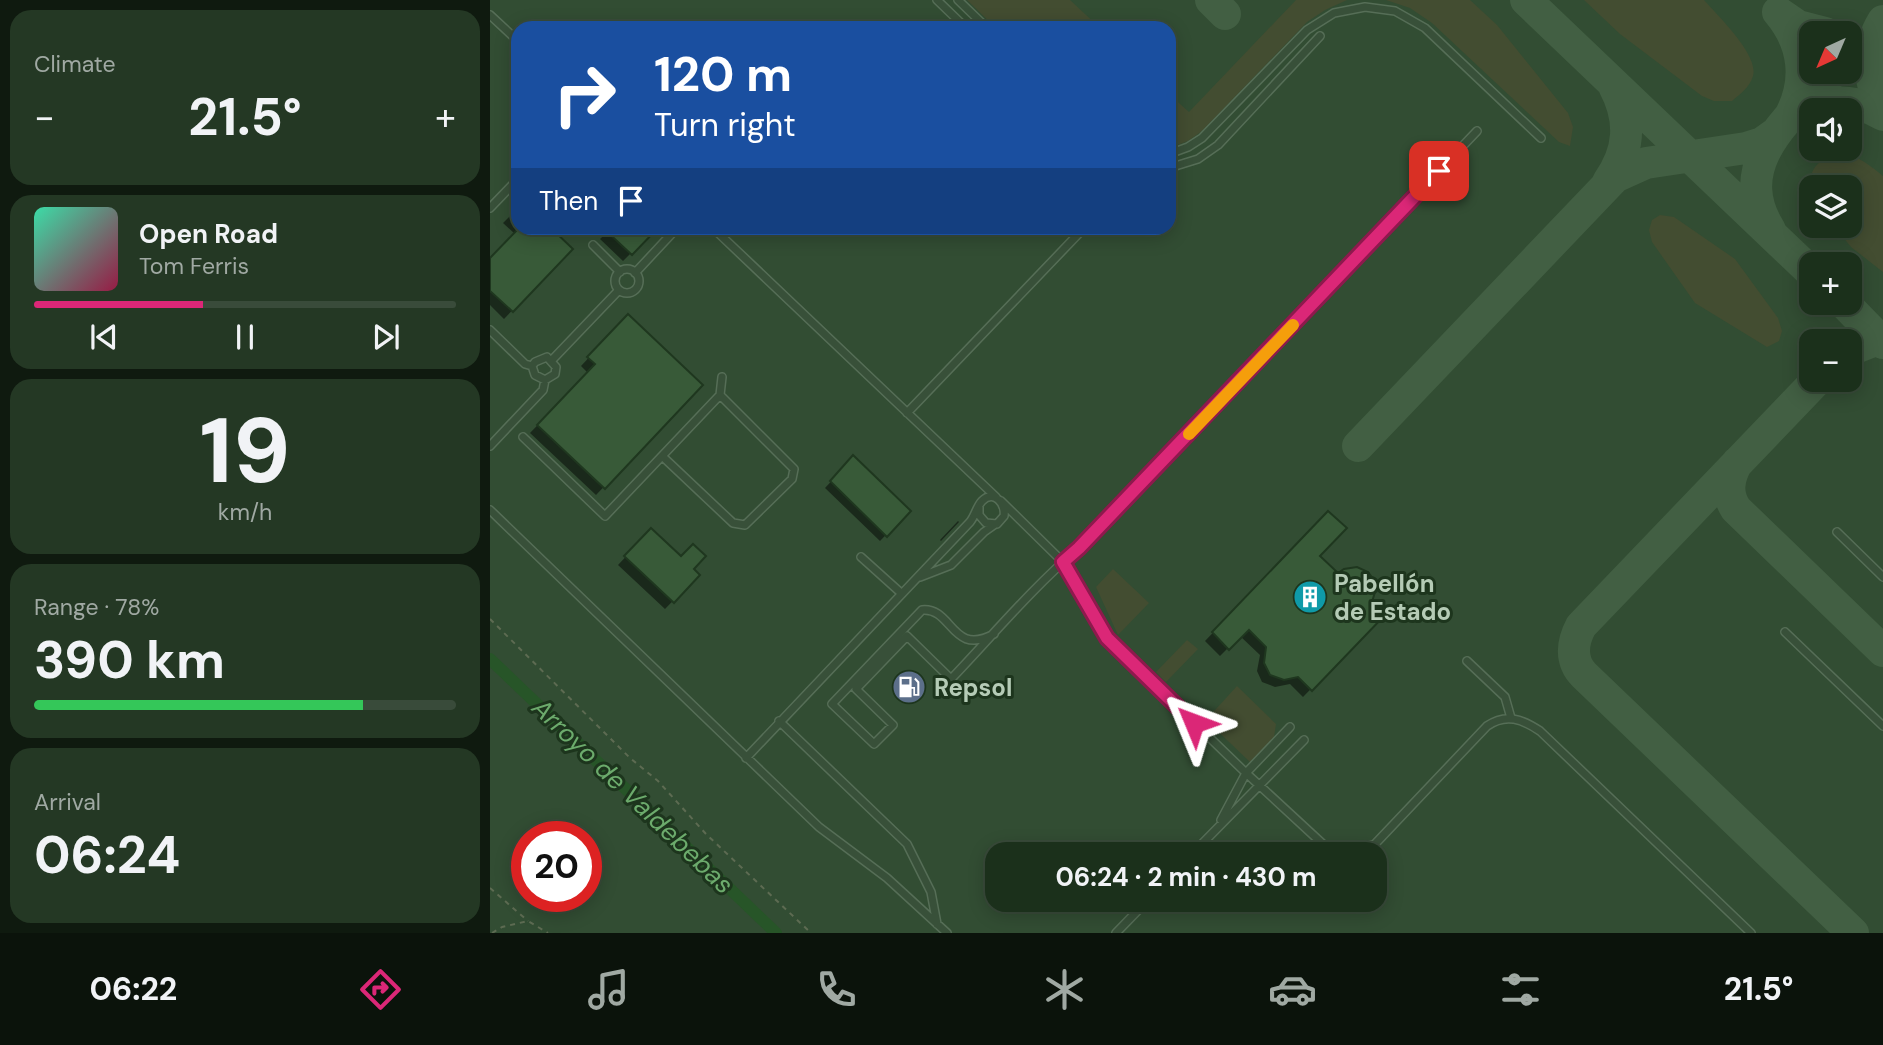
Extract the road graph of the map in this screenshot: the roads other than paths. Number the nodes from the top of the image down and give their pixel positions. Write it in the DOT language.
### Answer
graph roads {
  1 [pos="937,0"];
  2 [pos="958,0"];
  3 [pos="490,15"];
  4 [pos="959,21"];
  5 [pos="980,21"];
  6 [pos="511,34"];
  7 [pos="1320,36"];
  8 [pos="1296,41"];
  9 [pos="1306,51"];
  10 [pos="1477,131"];
  11 [pos="1541,138"];
  12 [pos="1176,151"];
  13 [pos="1176,166"];
  14 [pos="511,186"];
  15 [pos="490,208"];
  16 [pos="670,235"];
  17 [pos="720,235"];
  18 [pos="1077,235"];
  19 [pos="593,245"];
  20 [pos="620,272"];
  21 [pos="635,273"];
  22 [pos="619,290"];
  23 [pos="490,330"];
  24 [pos="552,360"];
  25 [pos="533,366"];
  26 [pos="722,377"];
  27 [pos="545,380"];
  28 [pos="720,395"];
  29 [pos="907,413"];
  30 [pos="523,437"];
  31 [pos="490,446"];
  32 [pos="662,456"];
  33 [pos="974,477"];
  34 [pos="1000,500"];
  35 [pos="980,504"];
  36 [pos="490,510"];
  37 [pos="998,523"];
  38 [pos="1031,532"];
  39 [pos="1836,532"];
  40 [pos="860,557"];
  41 [pos="1063,562"];
  42 [pos="1883,577"];
  43 [pos="913,581"];
  44 [pos="901,593"];
  45 [pos="1785,632"];
  46 [pos="994,634"];
  47 [pos="1467,662"];
  48 [pos="1511,718"];
  49 [pos="779,721"];
  50 [pos="1883,726"];
  51 [pos="1290,727"];
  52 [pos="1304,740"];
  53 [pos="746,758"];
  54 [pos="1246,774"];
  55 [pos="1259,785"];
  56 [pos="1216,829"];
  57 [pos="1204,842"];
  58 [pos="1137,912"];
  59 [pos="937,925"];
  60 [pos="947,933"];
  61 [pos="1116,933"];
  62 [pos="1751,933"];
  1 -- 4 [label="lane"];
  2 -- 5 [label="lane"];
  3 -- 6 [label="lane"];
  7 -- 9 [label="lane"];
  8 -- 9 [label="lane"];
  8 -- 11 [label="lane"];
  8 -- 12 [label="lane"];
  9 -- 13 [label="lane"];
  10 -- 41 [label="lane"];
  14 -- 15 [label="lane"];
  16 -- 21 [label="lane"];
  17 -- 29 [label="lane"];
  18 -- 29 [label="lane"];
  19 -- 20 [label="lane"];
  20 -- 21 [label="lane"];
  20 -- 22 [label="lane"];
  21 -- 22 [label="lane"];
  22 -- 24 [label="lane"];
  23 -- 25 [label="lane"];
  24 -- 25 [label="lane"];
  24 -- 27 [label="lane"];
  25 -- 27 [label="lane"];
  26 -- 28 [label="lane"];
  27 -- 31 [label="lane"];
  28 -- 32 [label="lane"];
  28 -- 32 [label="lane"];
  29 -- 33 [label="lane"];
  30 -- 32 [label="lane"];
  33 -- 34 [label="lane"];
  33 -- 35 [label="lane"];
  34 -- 35 [label="lane"];
  34 -- 37 [label="lane"];
  34 -- 38 [label="lane"];
  35 -- 37 [label="lane"];
  35 -- 43 [label="lane"];
  36 -- 53 [label="lane"];
  37 -- 38 [label="lane"];
  37 -- 43 [label="lane"];
  38 -- 41 [label="lane"];
  39 -- 42 [label="lane"];
  40 -- 44 [label="lane"];
  41 -- 46 [label="lane"];
  41 -- 54 [label="lane"];
  43 -- 44 [label="lane"];
  44 -- 49 [label="lane"];
  45 -- 50 [label="lane"];
  46 -- 46 [label="lane"];
  47 -- 48 [label="lane"];
  48 -- 55 [label="lane"];
  48 -- 62 [label="lane"];
  49 -- 53 [label="lane"];
  49 -- 59 [label="lane"];
  51 -- 54 [label="lane"];
  52 -- 55 [label="lane"];
  53 -- 59 [label="lane"];
  54 -- 55 [label="lane"];
  54 -- 56 [label="lane"];
  55 -- 56 [label="lane"];
  56 -- 57 [label="lane"];
  58 -- 61 [label="lane"];
  59 -- 60 [label="lane"];
}
